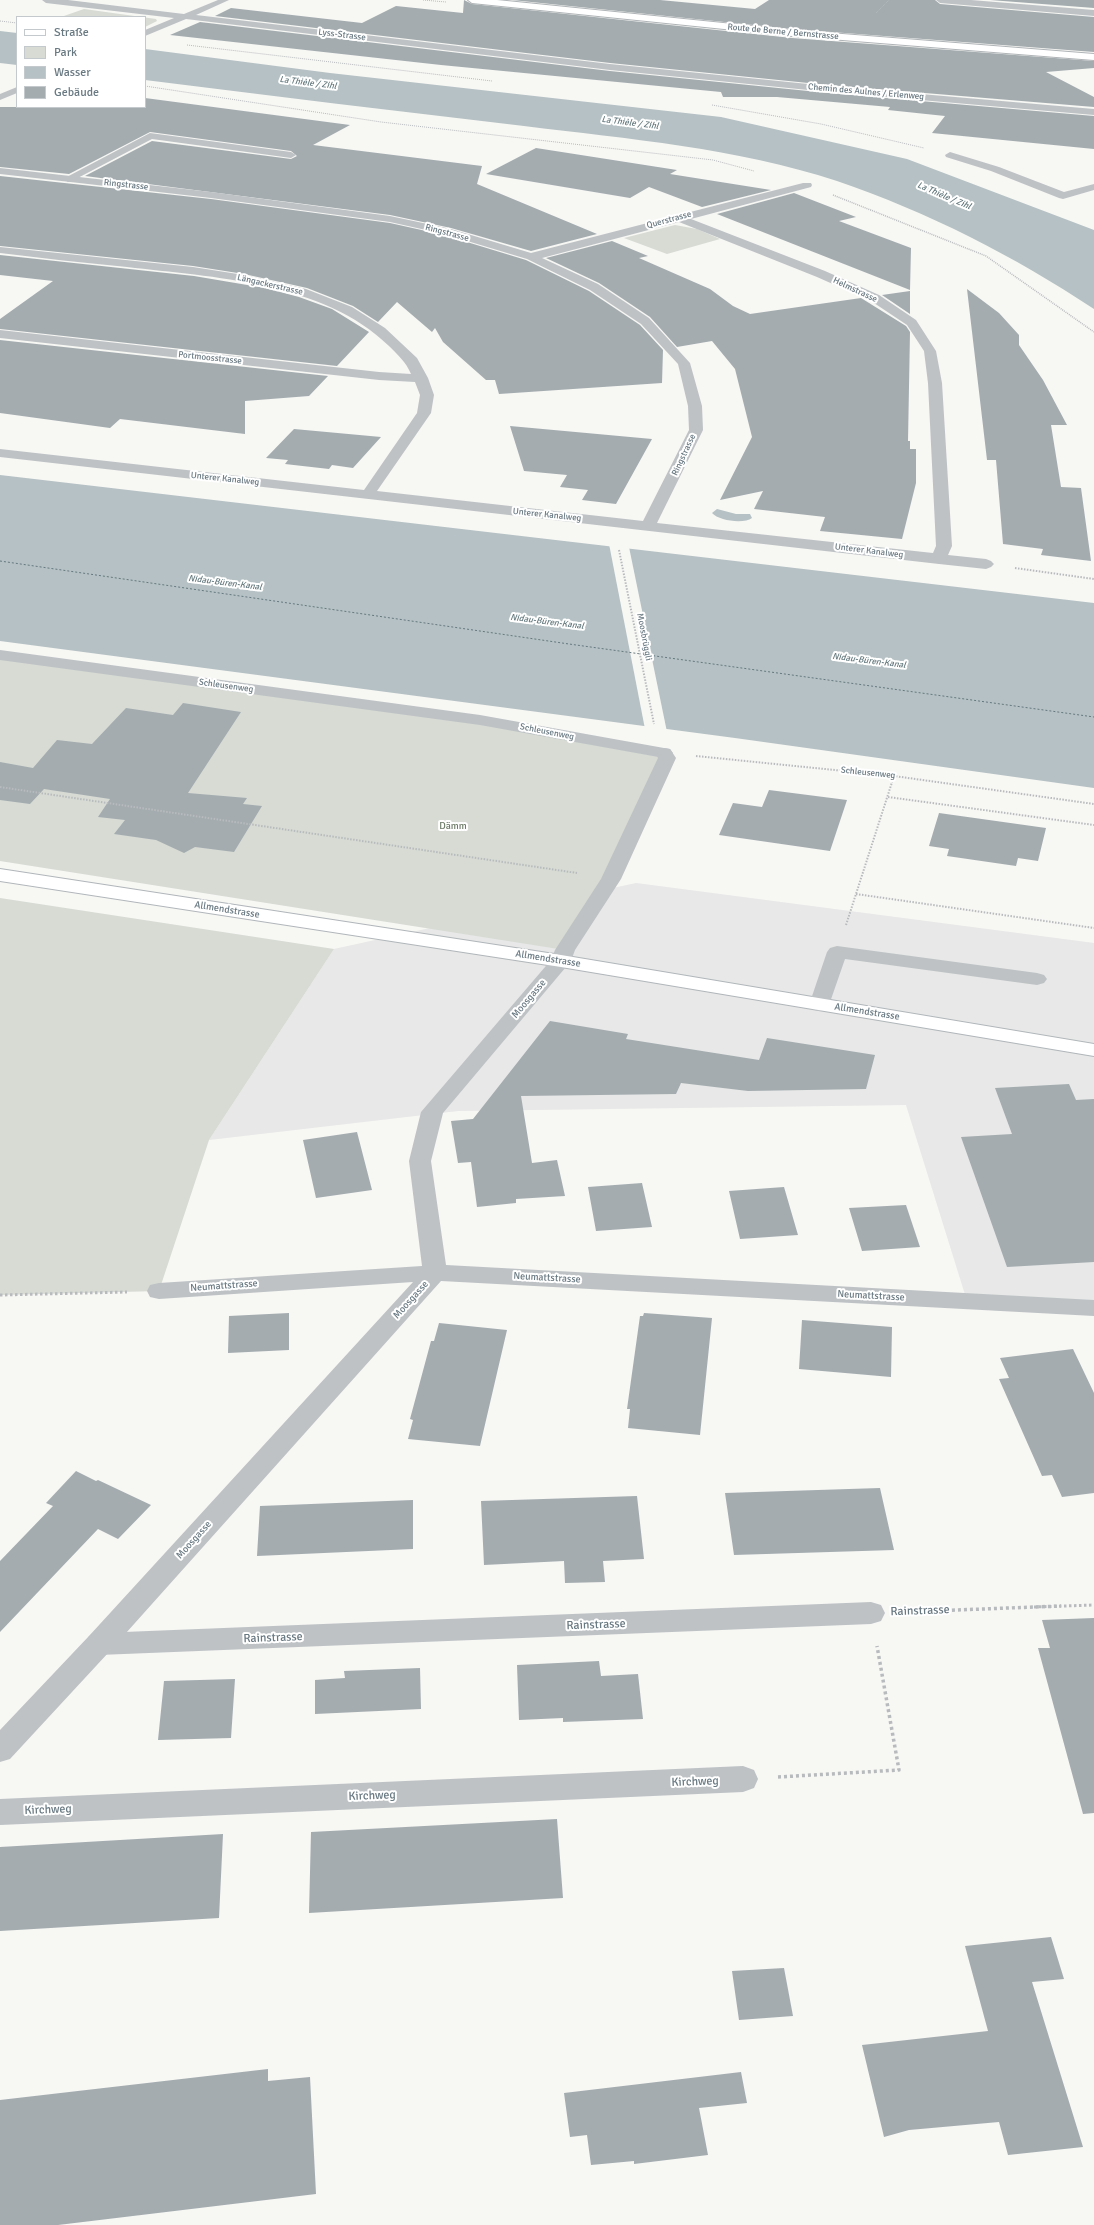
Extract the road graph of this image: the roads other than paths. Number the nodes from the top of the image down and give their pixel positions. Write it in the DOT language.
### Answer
graph roads {
  1 [pos="46,0"];
  2 [pos="225,0"];
  3 [pos="472,0"];
  4 [pos="940,0"];
  5 [pos="1094,13"];
  6 [pos="183,17"];
  7 [pos="146,33"];
  8 [pos="1094,57"];
  9 [pos="638,70"];
  10 [pos="16,90"];
  11 [pos="0,97"];
  12 [pos="1094,112"];
  13 [pos="291,155"];
  14 [pos="950,155"];
  15 [pos="0,171"];
  16 [pos="68,179"];
  17 [pos="807,185"];
  18 [pos="1094,186"];
  19 [pos="679,218"];
  20 [pos="0,250"];
  21 [pos="531,257"];
  22 [pos="0,334"];
  23 [pos="421,378"];
  24 [pos="0,453"];
  25 [pos="367,495"];
  26 [pos="648,526"];
  27 [pos="939,559"];
  28 [pos="986,564"];
  29 [pos="0,655"];
  30 [pos="664,753"];
  31 [pos="0,875"];
  32 [pos="561,961"];
  33 [pos="1037,979"];
  34 [pos="819,1005"];
  35 [pos="1094,1050"];
  36 [pos="435,1273"];
  37 [pos="159,1291"];
  38 [pos="1094,1308"];
  39 [pos="871,1613"];
  40 [pos="99,1644"];
  41 [pos="0,1750"];
  42 [pos="743,1780"];
  43 [pos="0,1812"];
  1 -- 6 [label="street, Lyss-Strasse"];
  2 -- 6 [label="street"];
  3 -- 8 [label="main road, Route de Berne / Bernstrasse"];
  4 -- 5 [label="street"];
  6 -- 7 [label="street"];
  6 -- 9 [label="street, Lyss-Strasse"];
  9 -- 12 [label="street, Chemin des Aulnes / Erlenweg"];
  10 -- 11 [label="street"];
  13 -- 16 [label="street"];
  14 -- 18 [label="street"];
  15 -- 16 [label="street, Ringstrasse"];
  16 -- 21 [label="street, Ringstrasse"];
  17 -- 19 [label="street, Querstrasse"];
  19 -- 21 [label="street, Querstrasse"];
  19 -- 27 [label="street, Helmstrasse"];
  20 -- 23 [label="street, Längackerstrasse"];
  21 -- 26 [label="street, Ringstrasse"];
  22 -- 23 [label="street, Portmoosstrasse"];
  23 -- 25 [label="street, Längackerstrasse"];
  24 -- 25 [label="street, Unterer Kanalweg"];
  25 -- 26 [label="street, Unterer Kanalweg"];
  26 -- 27 [label="street, Unterer Kanalweg"];
  27 -- 28 [label="street, Unterer Kanalweg"];
  29 -- 30 [label="street, Schleusenweg"];
  30 -- 32 [label="street, Moosgasse"];
  31 -- 32 [label="main road, Allmendstrasse"];
  32 -- 34 [label="main road, Allmendstrasse"];
  32 -- 36 [label="street, Moosgasse"];
  33 -- 34 [label="street"];
  34 -- 35 [label="main road, Allmendstrasse"];
  36 -- 37 [label="street, Neumattstrasse"];
  36 -- 38 [label="street, Neumattstrasse"];
  36 -- 40 [label="street, Moosgasse"];
  39 -- 40 [label="street, Rainstrasse"];
  40 -- 41 [label="street, Moosgasse"];
  42 -- 43 [label="street, Kirchweg"];
}
